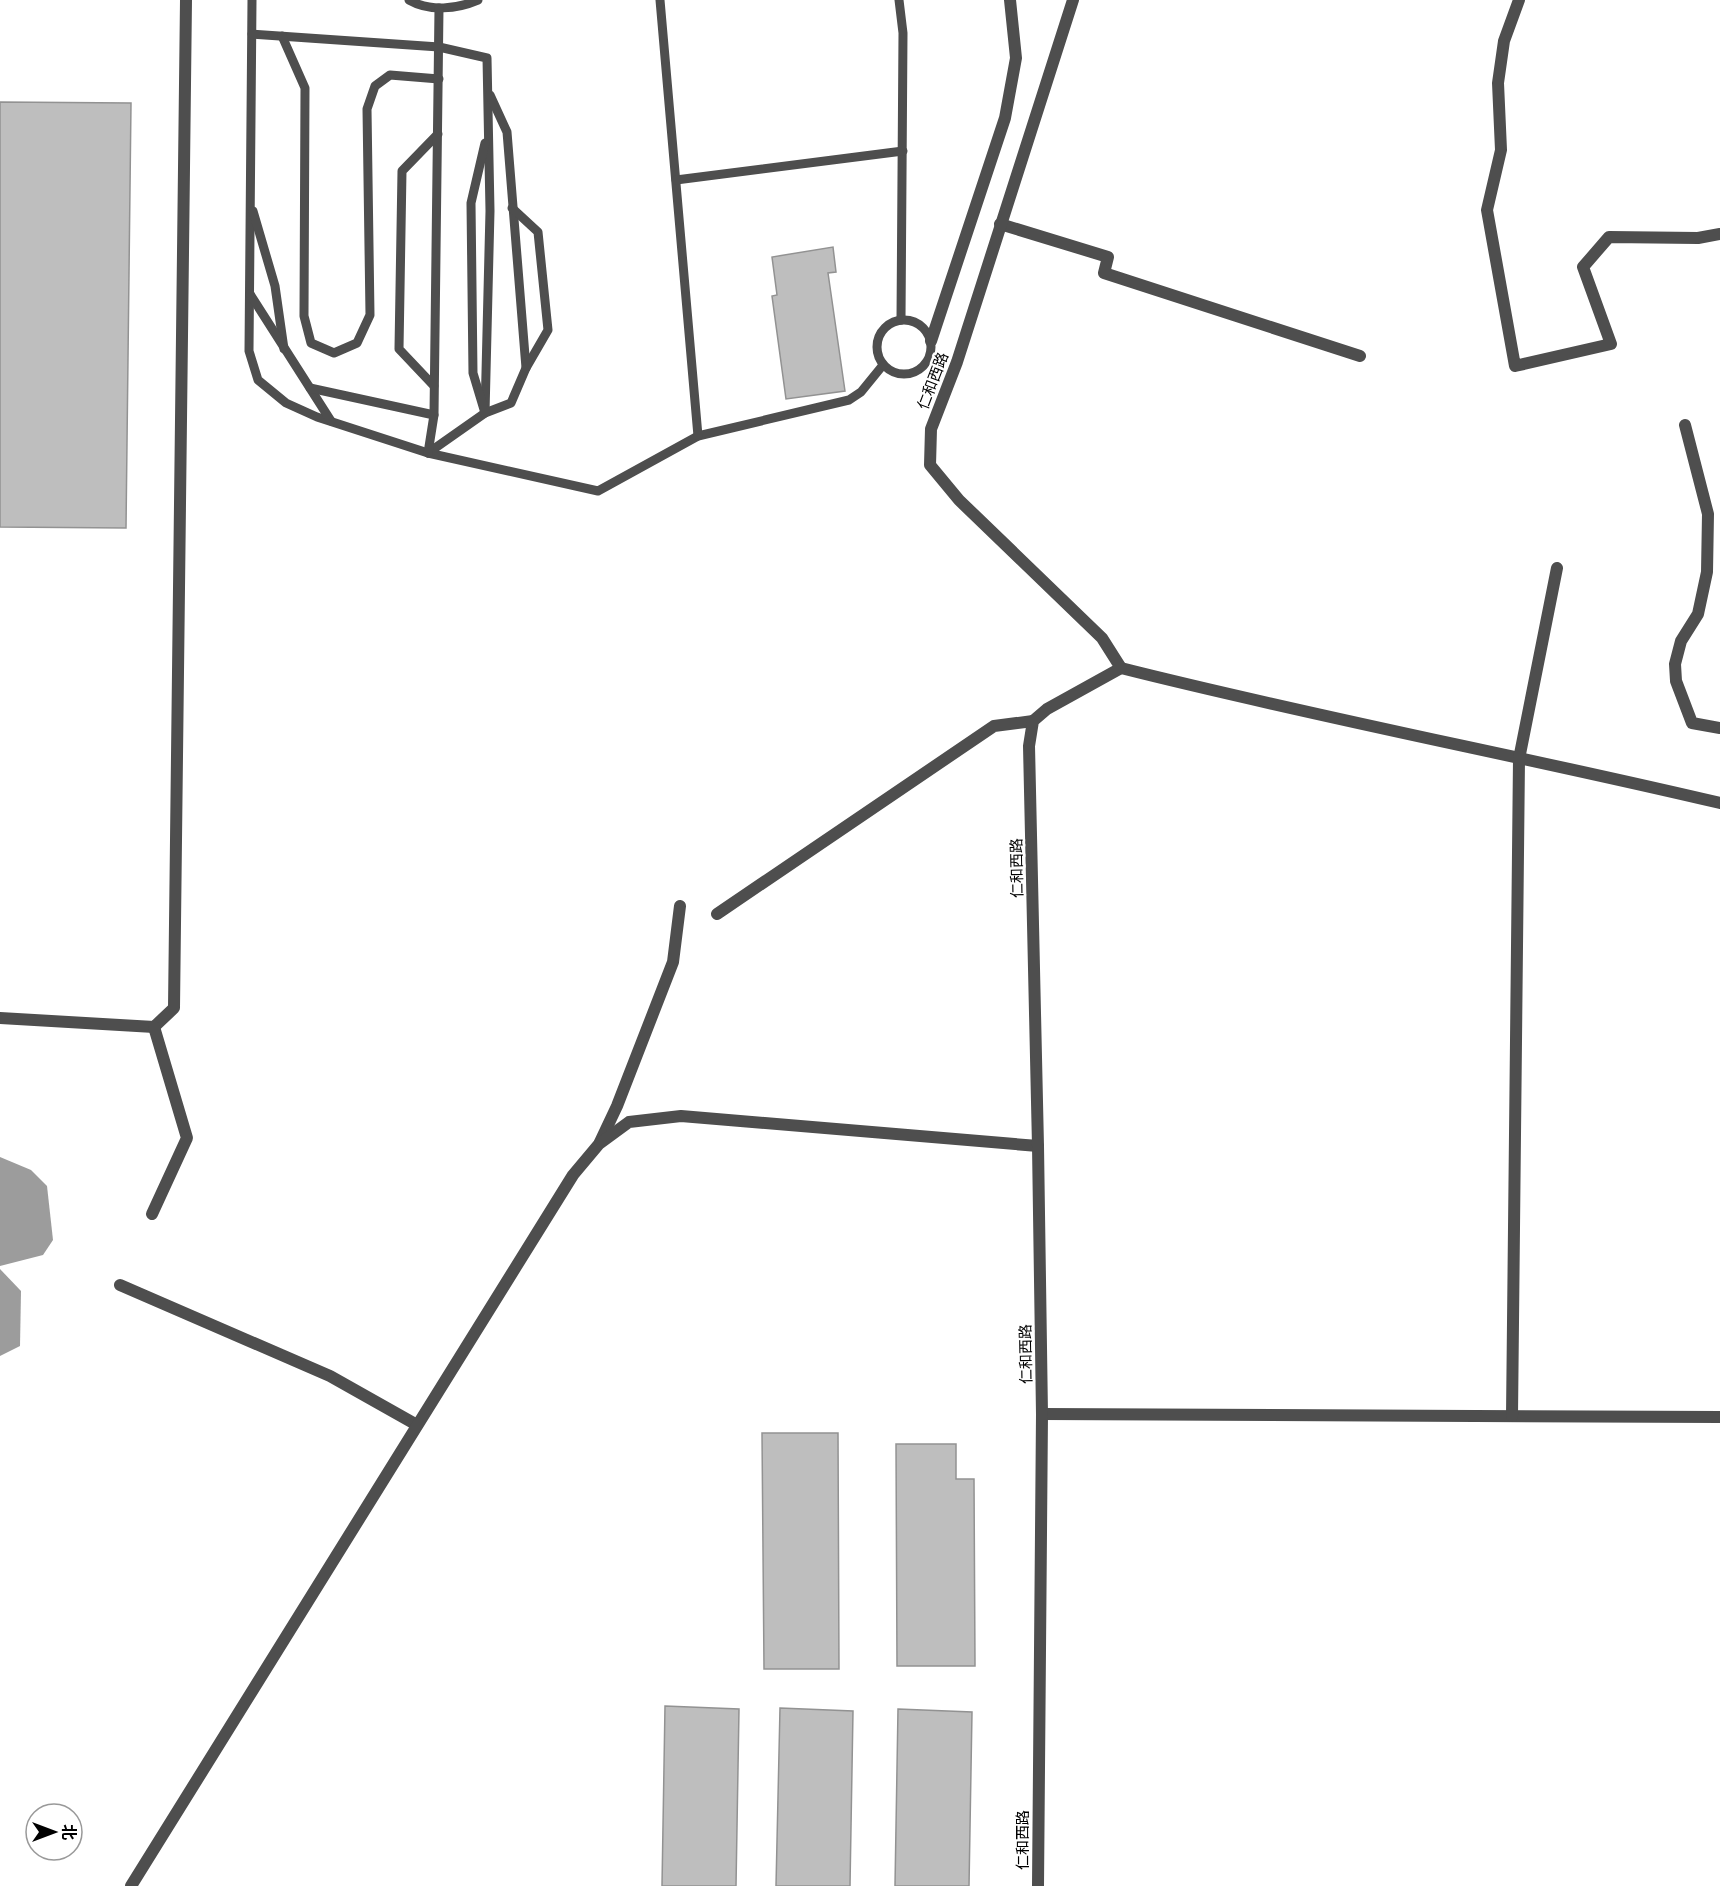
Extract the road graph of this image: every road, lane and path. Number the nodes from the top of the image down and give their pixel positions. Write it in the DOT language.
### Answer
graph roads {
  1 [pos="186,0"];
  2 [pos="252,0"];
  3 [pos="409,0"];
  4 [pos="478,0"];
  5 [pos="660,0"];
  6 [pos="899,0"];
  7 [pos="1010,0"];
  8 [pos="1073,0"];
  9 [pos="1519,0"];
  10 [pos="440,8"];
  11 [pos="252,34"];
  12 [pos="282,36"];
  13 [pos="439,47"];
  14 [pos="439,78"];
  15 [pos="487,90"];
  16 [pos="488,129"];
  17 [pos="438,134"];
  18 [pos="903,151"];
  19 [pos="676,180"];
  20 [pos="250,201"];
  21 [pos="512,208"];
  22 [pos="1000,225"];
  23 [pos="1720,234"];
  24 [pos="250,293"];
  25 [pos="901,320"];
  26 [pos="931,341"];
  27 [pos="284,349"];
  28 [pos="1360,356"];
  29 [pos="883,366"];
  30 [pos="526,368"];
  31 [pos="434,386"];
  32 [pos="310,388"];
  33 [pos="485,413"];
  34 [pos="434,415"];
  35 [pos="331,421"];
  36 [pos="1685,425"];
  37 [pos="698,436"];
  38 [pos="428,453"];
  39 [pos="1557,568"];
  40 [pos="1121,668"];
  41 [pos="1033,721"];
  42 [pos="1720,728"];
  43 [pos="1519,759"];
  44 [pos="1720,803"];
  45 [pos="680,906"];
  46 [pos="717,914"];
  47 [pos="0,1018"];
  48 [pos="154,1027"];
  49 [pos="599,1144"];
  50 [pos="1038,1146"];
  51 [pos="152,1214"];
  52 [pos="120,1286"];
  53 [pos="1042,1414"];
  54 [pos="1512,1416"];
  55 [pos="1720,1417"];
  56 [pos="417,1425"];
  57 [pos="131,1886"];
  58 [pos="1038,1886"];
  1 -- 48 [label="street"];
  2 -- 11 [label="lane"];
  3 -- 10 [label="lane"];
  4 -- 10 [label="lane"];
  5 -- 19 [label="lane"];
  6 -- 18 [label="lane"];
  7 -- 26 [label="street"];
  8 -- 22 [label="street, 仁和西路"];
  9 -- 23 [label="street"];
  10 -- 13 [label="lane"];
  11 -- 12 [label="lane"];
  11 -- 20 [label="lane"];
  12 -- 13 [label="lane"];
  12 -- 14 [label="lane"];
  13 -- 14 [label="lane"];
  13 -- 15 [label="lane"];
  14 -- 17 [label="lane"];
  15 -- 16 [label="lane"];
  15 -- 21 [label="lane"];
  16 -- 33 [label="lane"];
  16 -- 33 [label="lane"];
  17 -- 31 [label="lane"];
  17 -- 31 [label="lane"];
  18 -- 19 [label="lane"];
  18 -- 25 [label="lane"];
  19 -- 37 [label="lane"];
  20 -- 24 [label="lane"];
  20 -- 27 [label="lane"];
  21 -- 30 [label="lane"];
  21 -- 30 [label="lane"];
  22 -- 28 [label="street"];
  22 -- 40 [label="street, 仁和西路"];
  24 -- 27 [label="lane"];
  24 -- 35 [label="lane"];
  25 -- 26 [label="lane"];
  25 -- 29 [label="lane"];
  26 -- 29 [label="lane"];
  27 -- 32 [label="lane"];
  29 -- 37 [label="lane"];
  30 -- 33 [label="lane"];
  31 -- 34 [label="lane"];
  32 -- 34 [label="lane"];
  32 -- 35 [label="lane"];
  33 -- 38 [label="lane"];
  34 -- 38 [label="lane"];
  35 -- 38 [label="lane"];
  36 -- 42 [label="street"];
  37 -- 38 [label="lane"];
  39 -- 43 [label="street"];
  40 -- 41 [label="street"];
  40 -- 43 [label="street"];
  41 -- 46 [label="street"];
  41 -- 50 [label="street, 仁和西路"];
  43 -- 44 [label="street"];
  43 -- 54 [label="street"];
  45 -- 49 [label="street"];
  47 -- 48 [label="street"];
  48 -- 51 [label="street"];
  49 -- 50 [label="street"];
  49 -- 56 [label="street"];
  50 -- 53 [label="street, 仁和西路"];
  52 -- 56 [label="street"];
  53 -- 54 [label="street"];
  53 -- 58 [label="street, 仁和西路"];
  54 -- 55 [label="street"];
  56 -- 57 [label="street"];
}
